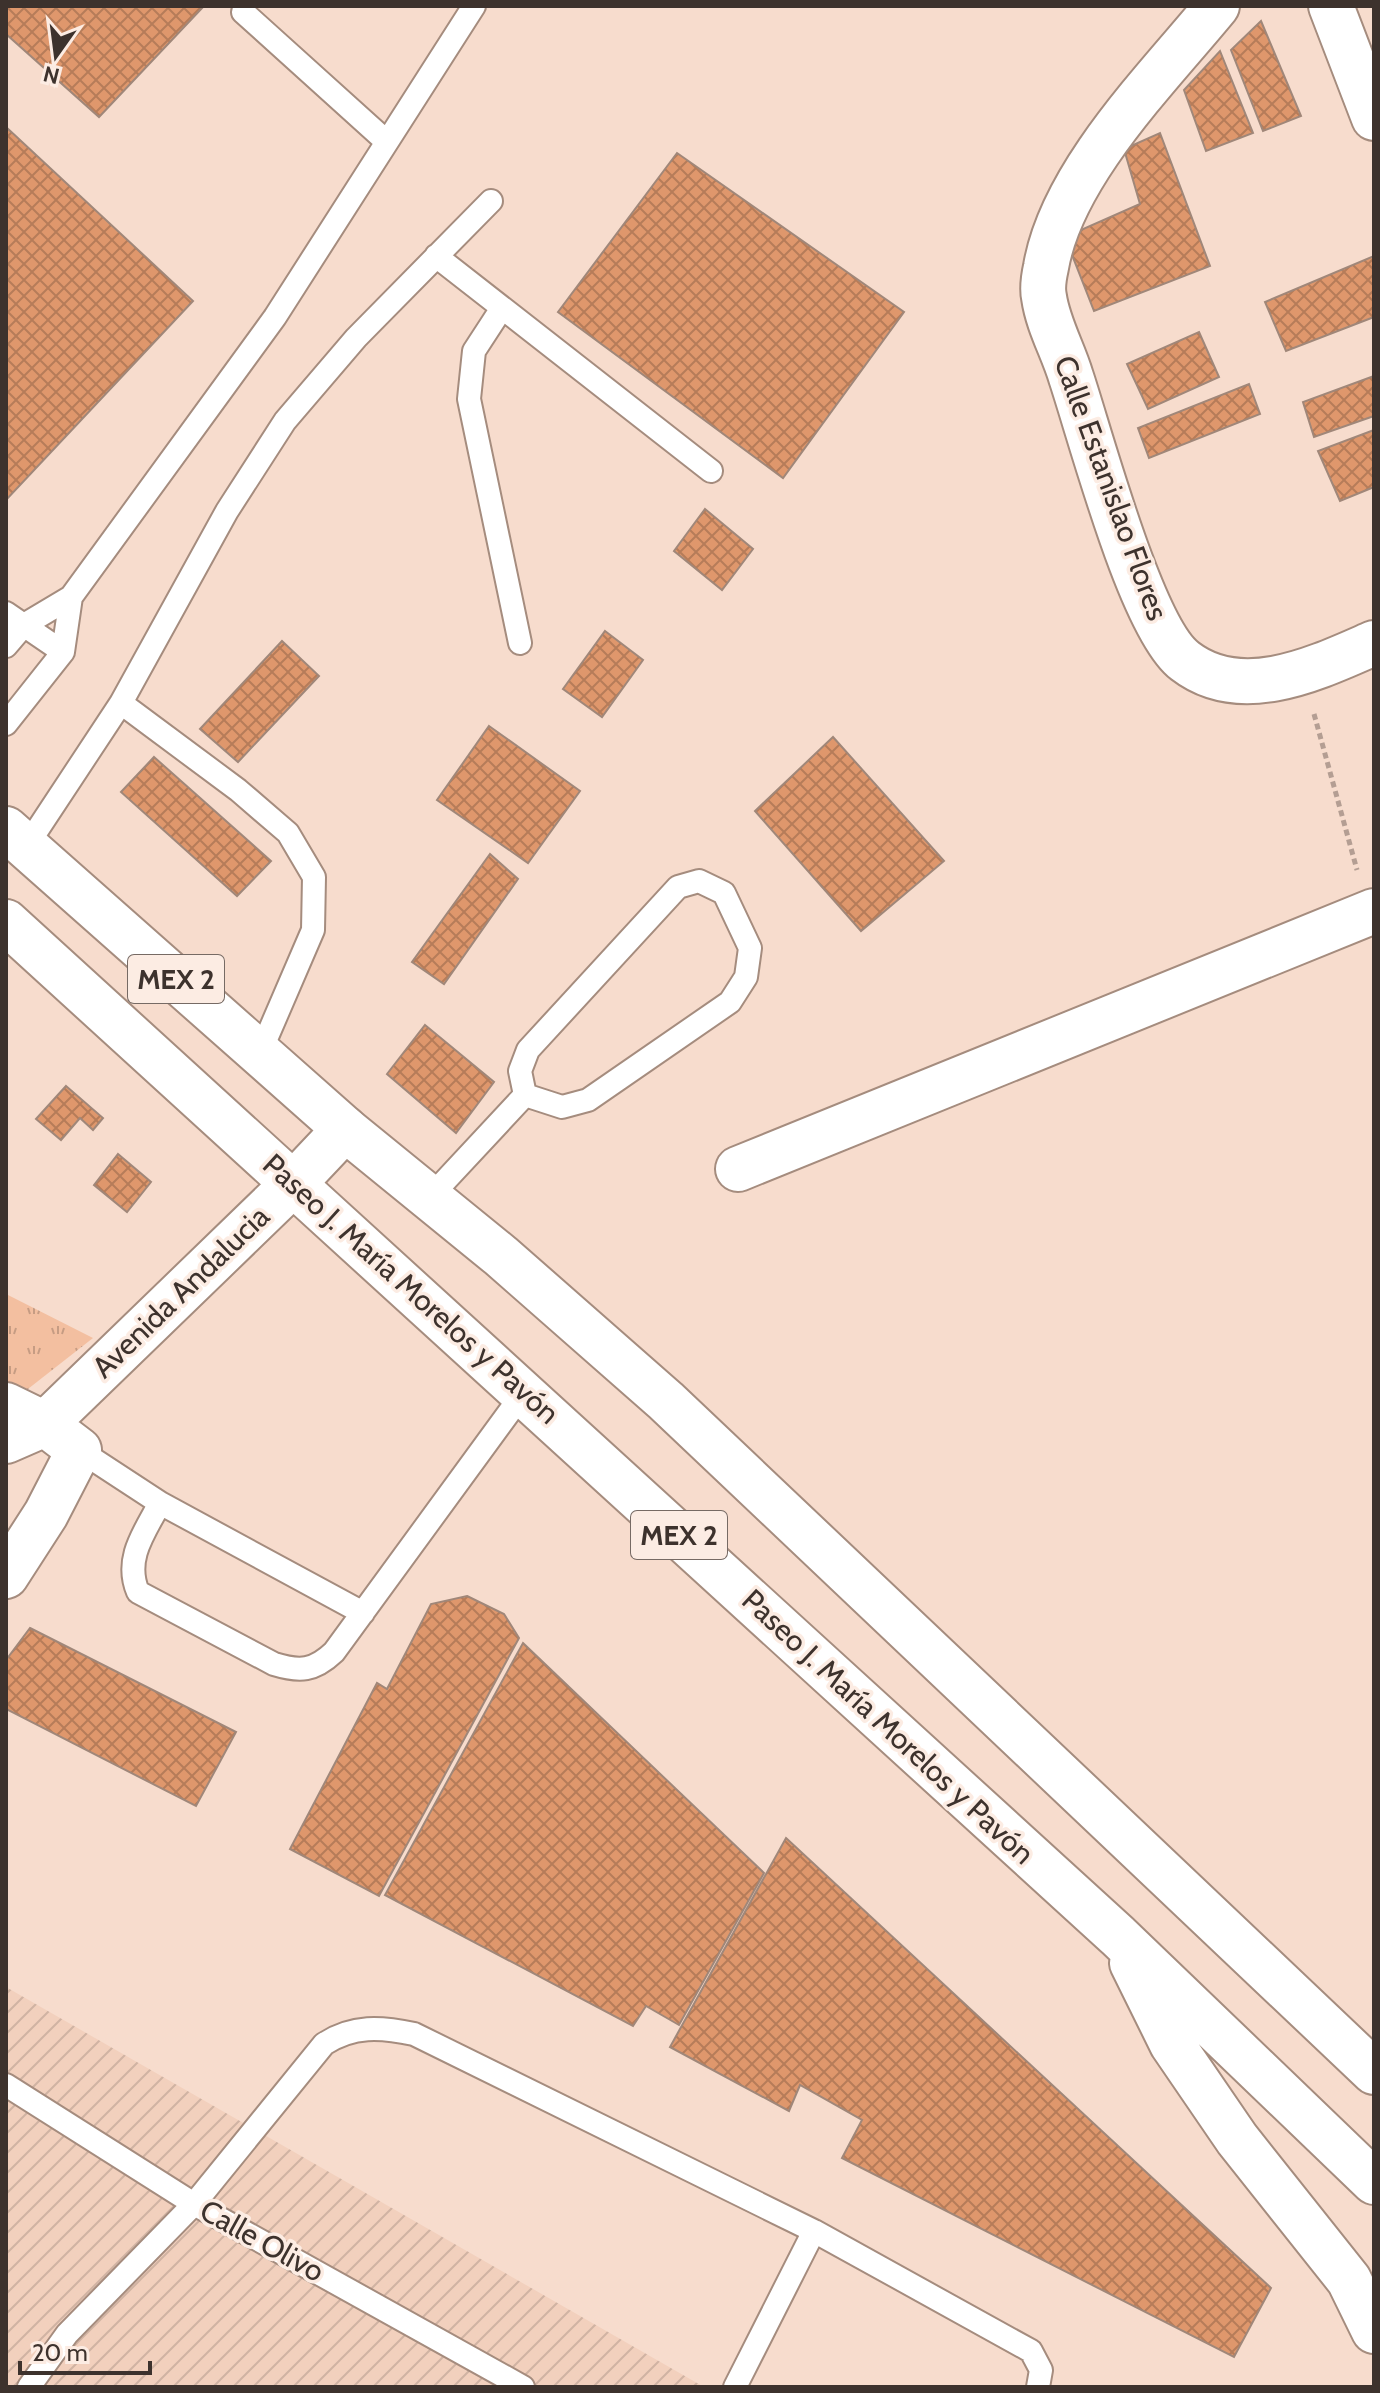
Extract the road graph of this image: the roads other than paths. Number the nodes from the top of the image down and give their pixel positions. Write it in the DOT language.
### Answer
graph roads {
  1 [pos="474,6"];
  2 [pos="1217,6"];
  3 [pos="1331,6"];
  4 [pos="243,12"];
  5 [pos="1374,118"];
  6 [pos="387,142"];
  7 [pos="491,201"];
  8 [pos="436,256"];
  9 [pos="502,308"];
  10 [pos="711,471"];
  11 [pos="71,597"];
  12 [pos="15,619"];
  13 [pos="520,643"];
  14 [pos="1374,643"];
  15 [pos="6,646"];
  16 [pos="63,652"];
  17 [pos="121,703"];
  18 [pos="6,724"];
  19 [pos="16,838"];
  20 [pos="1371,912"];
  21 [pos="6,922"];
  22 [pos="260,1053"];
  23 [pos="525,1095"];
  24 [pos="345,1129"];
  25 [pos="738,1169"];
  26 [pos="295,1182"];
  27 [pos="429,1198"];
  28 [pos="524,1392"];
  29 [pos="6,1405"];
  30 [pos="25,1433"];
  31 [pos="79,1450"];
  32 [pos="160,1503"];
  33 [pos="6,1576"];
  34 [pos="363,1613"];
  35 [pos="1118,1936"];
  36 [pos="1374,2072"];
  37 [pos="6,2085"];
  38 [pos="1374,2182"];
  39 [pos="194,2204"];
  40 [pos="814,2231"];
  41 [pos="1374,2331"];
  42 [pos="29,2387"];
  43 [pos="523,2387"];
  44 [pos="735,2387"];
  45 [pos="1038,2387"];
  1 -- 6 [label="lane"];
  2 -- 14 [label="main road, Calle Estanislao Flores"];
  3 -- 5 [label="main road"];
  4 -- 6 [label="lane"];
  6 -- 11 [label="lane"];
  7 -- 8 [label="lane"];
  8 -- 9 [label="lane"];
  8 -- 17 [label="lane"];
  9 -- 10 [label="lane"];
  9 -- 13 [label="lane"];
  11 -- 12 [label="lane"];
  11 -- 16 [label="lane"];
  12 -- 15 [label="lane"];
  12 -- 16 [label="lane"];
  16 -- 18 [label="lane"];
  17 -- 19 [label="lane"];
  17 -- 22 [label="lane"];
  19 -- 22 [label="main road, MEX 2"];
  20 -- 25 [label="main road"];
  21 -- 26 [label="main road, Paseo J. María Morelos y Pavón / MEX 2"];
  22 -- 24 [label="main road, MEX 2"];
  23 -- 23 [label="lane"];
  23 -- 27 [label="lane"];
  24 -- 26 [label="main road, Avenida Andalucia"];
  24 -- 27 [label="main road, MEX 2"];
  26 -- 28 [label="main road, Paseo J. María Morelos y Pavón / MEX 2"];
  26 -- 30 [label="main road, Avenida Andalucia"];
  27 -- 36 [label="main road, MEX 2"];
  28 -- 34 [label="lane"];
  28 -- 35 [label="main road, Paseo J. María Morelos y Pavón / MEX 2"];
  29 -- 30 [label="main road"];
  30 -- 31 [label="main road"];
  31 -- 32 [label="lane"];
  31 -- 33 [label="main road"];
  32 -- 34 [label="lane"];
  32 -- 34 [label="lane"];
  35 -- 38 [label="main road, Paseo J. María Morelos y Pavón / MEX 2"];
  35 -- 41 [label="main road"];
  37 -- 39 [label="lane, Calle Olivo"];
  39 -- 40 [label="lane"];
  39 -- 42 [label="lane"];
  39 -- 43 [label="lane, Calle Olivo"];
  40 -- 44 [label="lane"];
  40 -- 45 [label="lane"];
}
